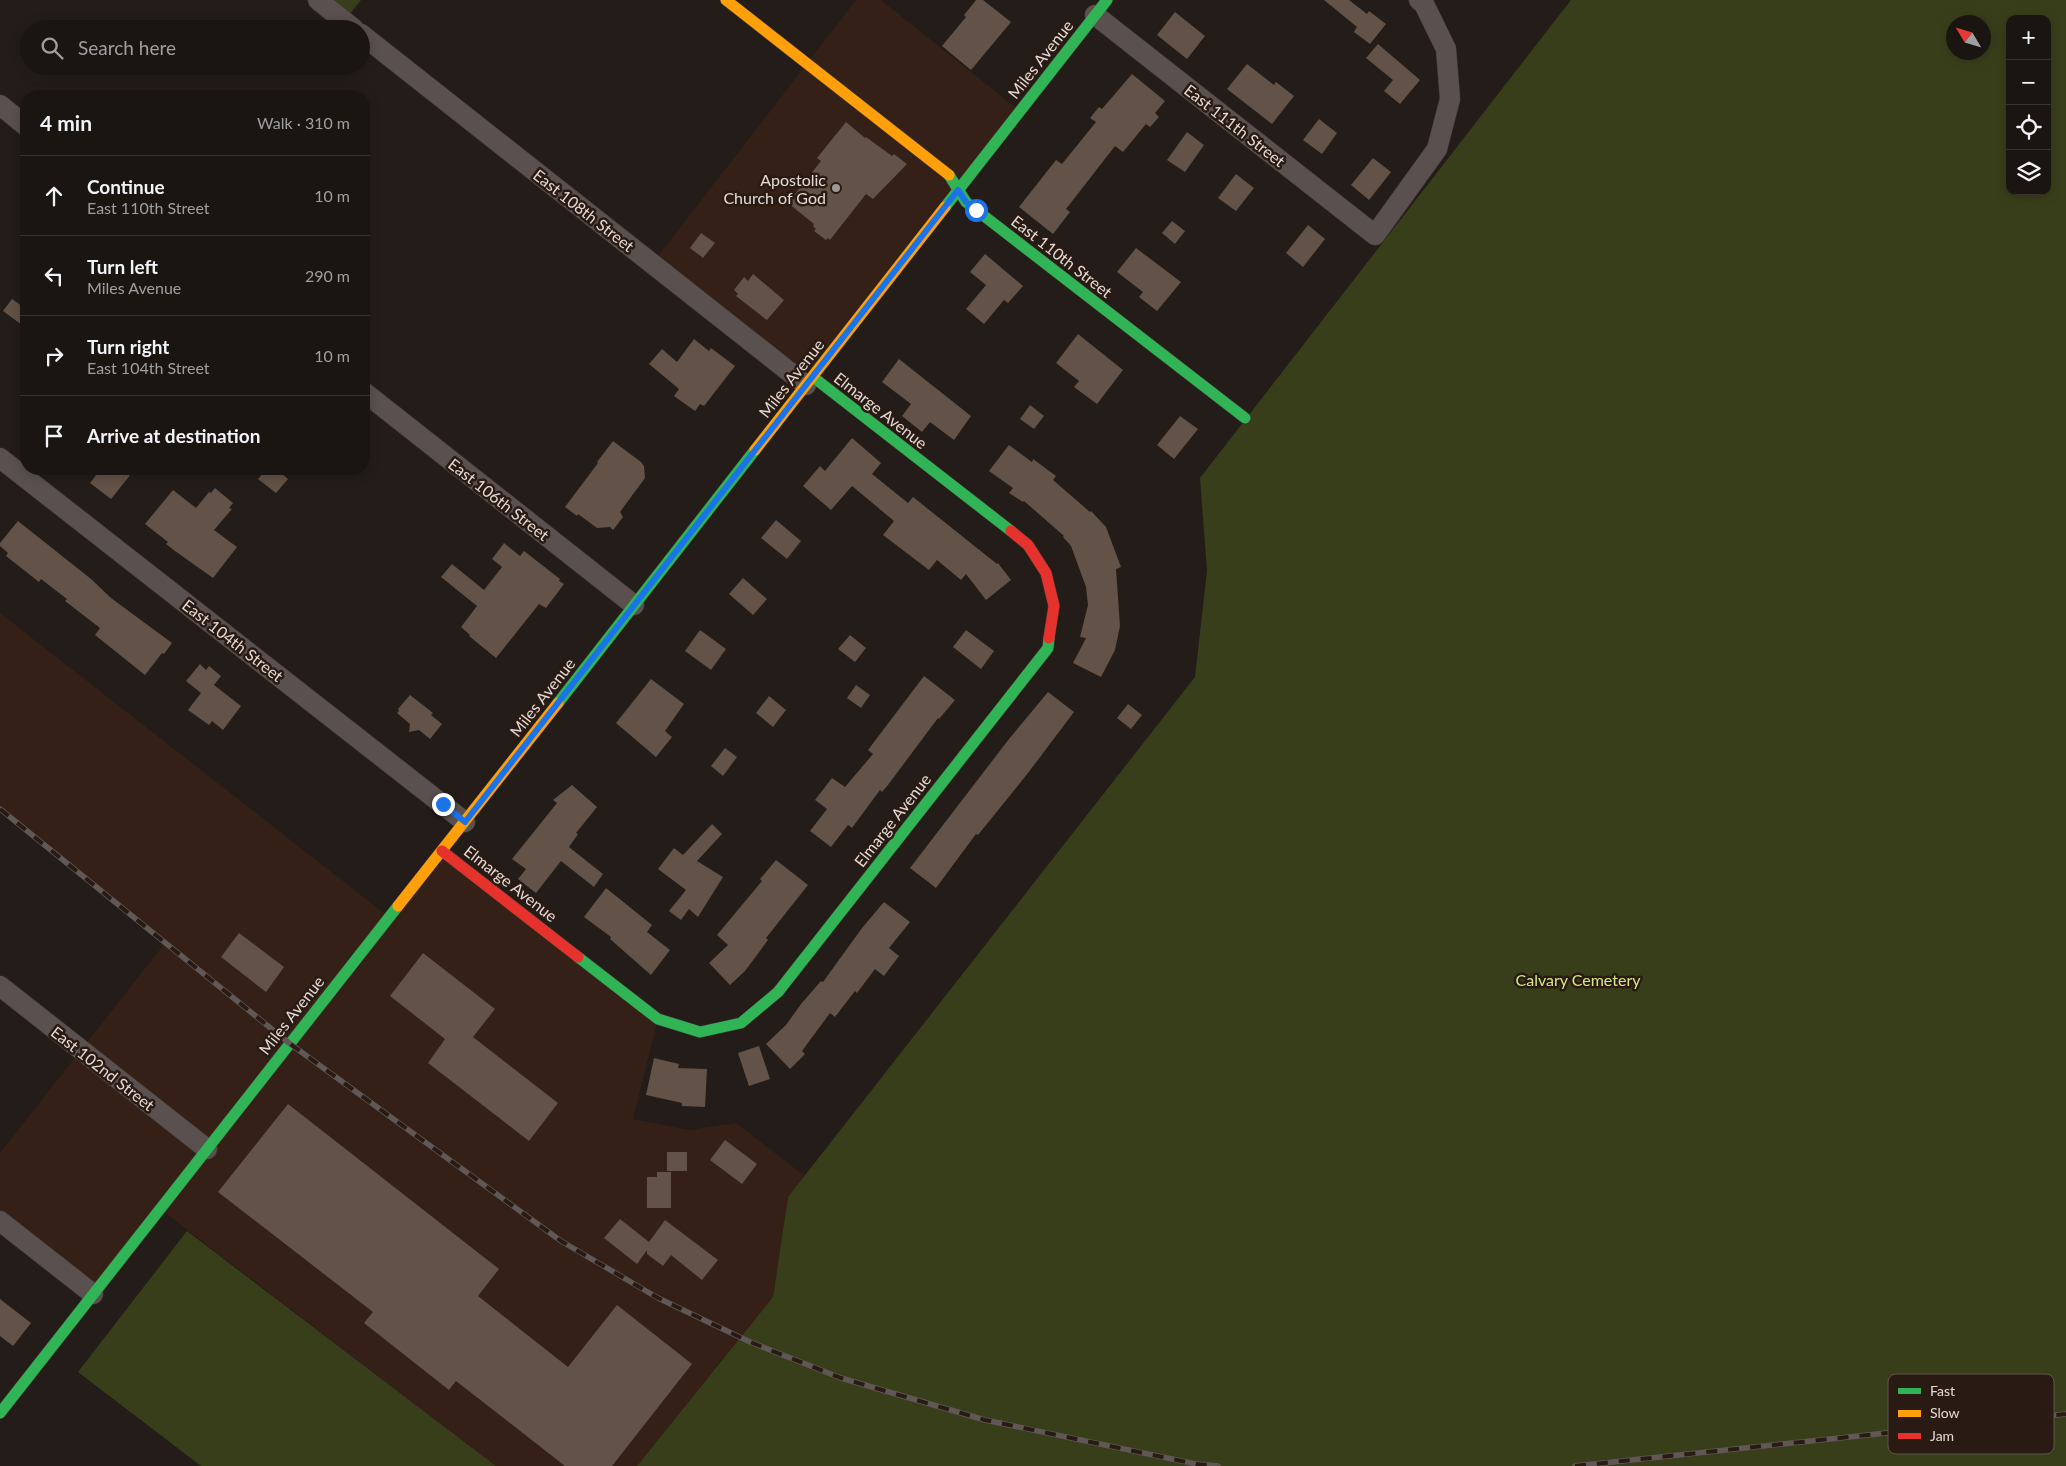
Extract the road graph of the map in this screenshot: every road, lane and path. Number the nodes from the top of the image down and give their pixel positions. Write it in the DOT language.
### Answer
graph roads {
  1 [pos="318,0"];
  2 [pos="726,0"];
  3 [pos="1419,0"];
  4 [pos="1101,8"];
  5 [pos="343,20"];
  6 [pos="370,41"];
  7 [pos="0,105"];
  8 [pos="20,121"];
  9 [pos="958,190"];
  10 [pos="809,381"];
  11 [pos="370,397"];
  12 [pos="1245,418"];
  13 [pos="0,458"];
  14 [pos="20,474"];
  15 [pos="22,475"];
  16 [pos="634,606"];
  17 [pos="465,822"];
  18 [pos="442,851"];
  19 [pos="0,986"];
  20 [pos="206,1149"];
  21 [pos="0,1221"];
  22 [pos="93,1294"];
  23 [pos="0,1413"];
  1 -- 5 [label="street"];
  2 -- 9 [label="street, East 110th Street"];
  3 -- 4 [label="street, East 111th Street"];
  4 -- 9 [label="street, Miles Avenue"];
  6 -- 10 [label="street, East 108th Street"];
  7 -- 8 [label="street"];
  9 -- 10 [label="street, Miles Avenue"];
  9 -- 12 [label="street, East 110th Street"];
  10 -- 16 [label="street, Miles Avenue"];
  10 -- 18 [label="street, Elmarge Avenue"];
  11 -- 16 [label="street, East 106th Street"];
  13 -- 14 [label="street, East 104th Street"];
  15 -- 17 [label="street, East 104th Street"];
  16 -- 17 [label="street, Miles Avenue"];
  17 -- 18 [label="street, Miles Avenue"];
  18 -- 20 [label="street, Miles Avenue"];
  19 -- 20 [label="street, East 102nd Street"];
  20 -- 22 [label="street, Miles Avenue"];
  21 -- 22 [label="street"];
  22 -- 23 [label="street, Miles Avenue"];
}
